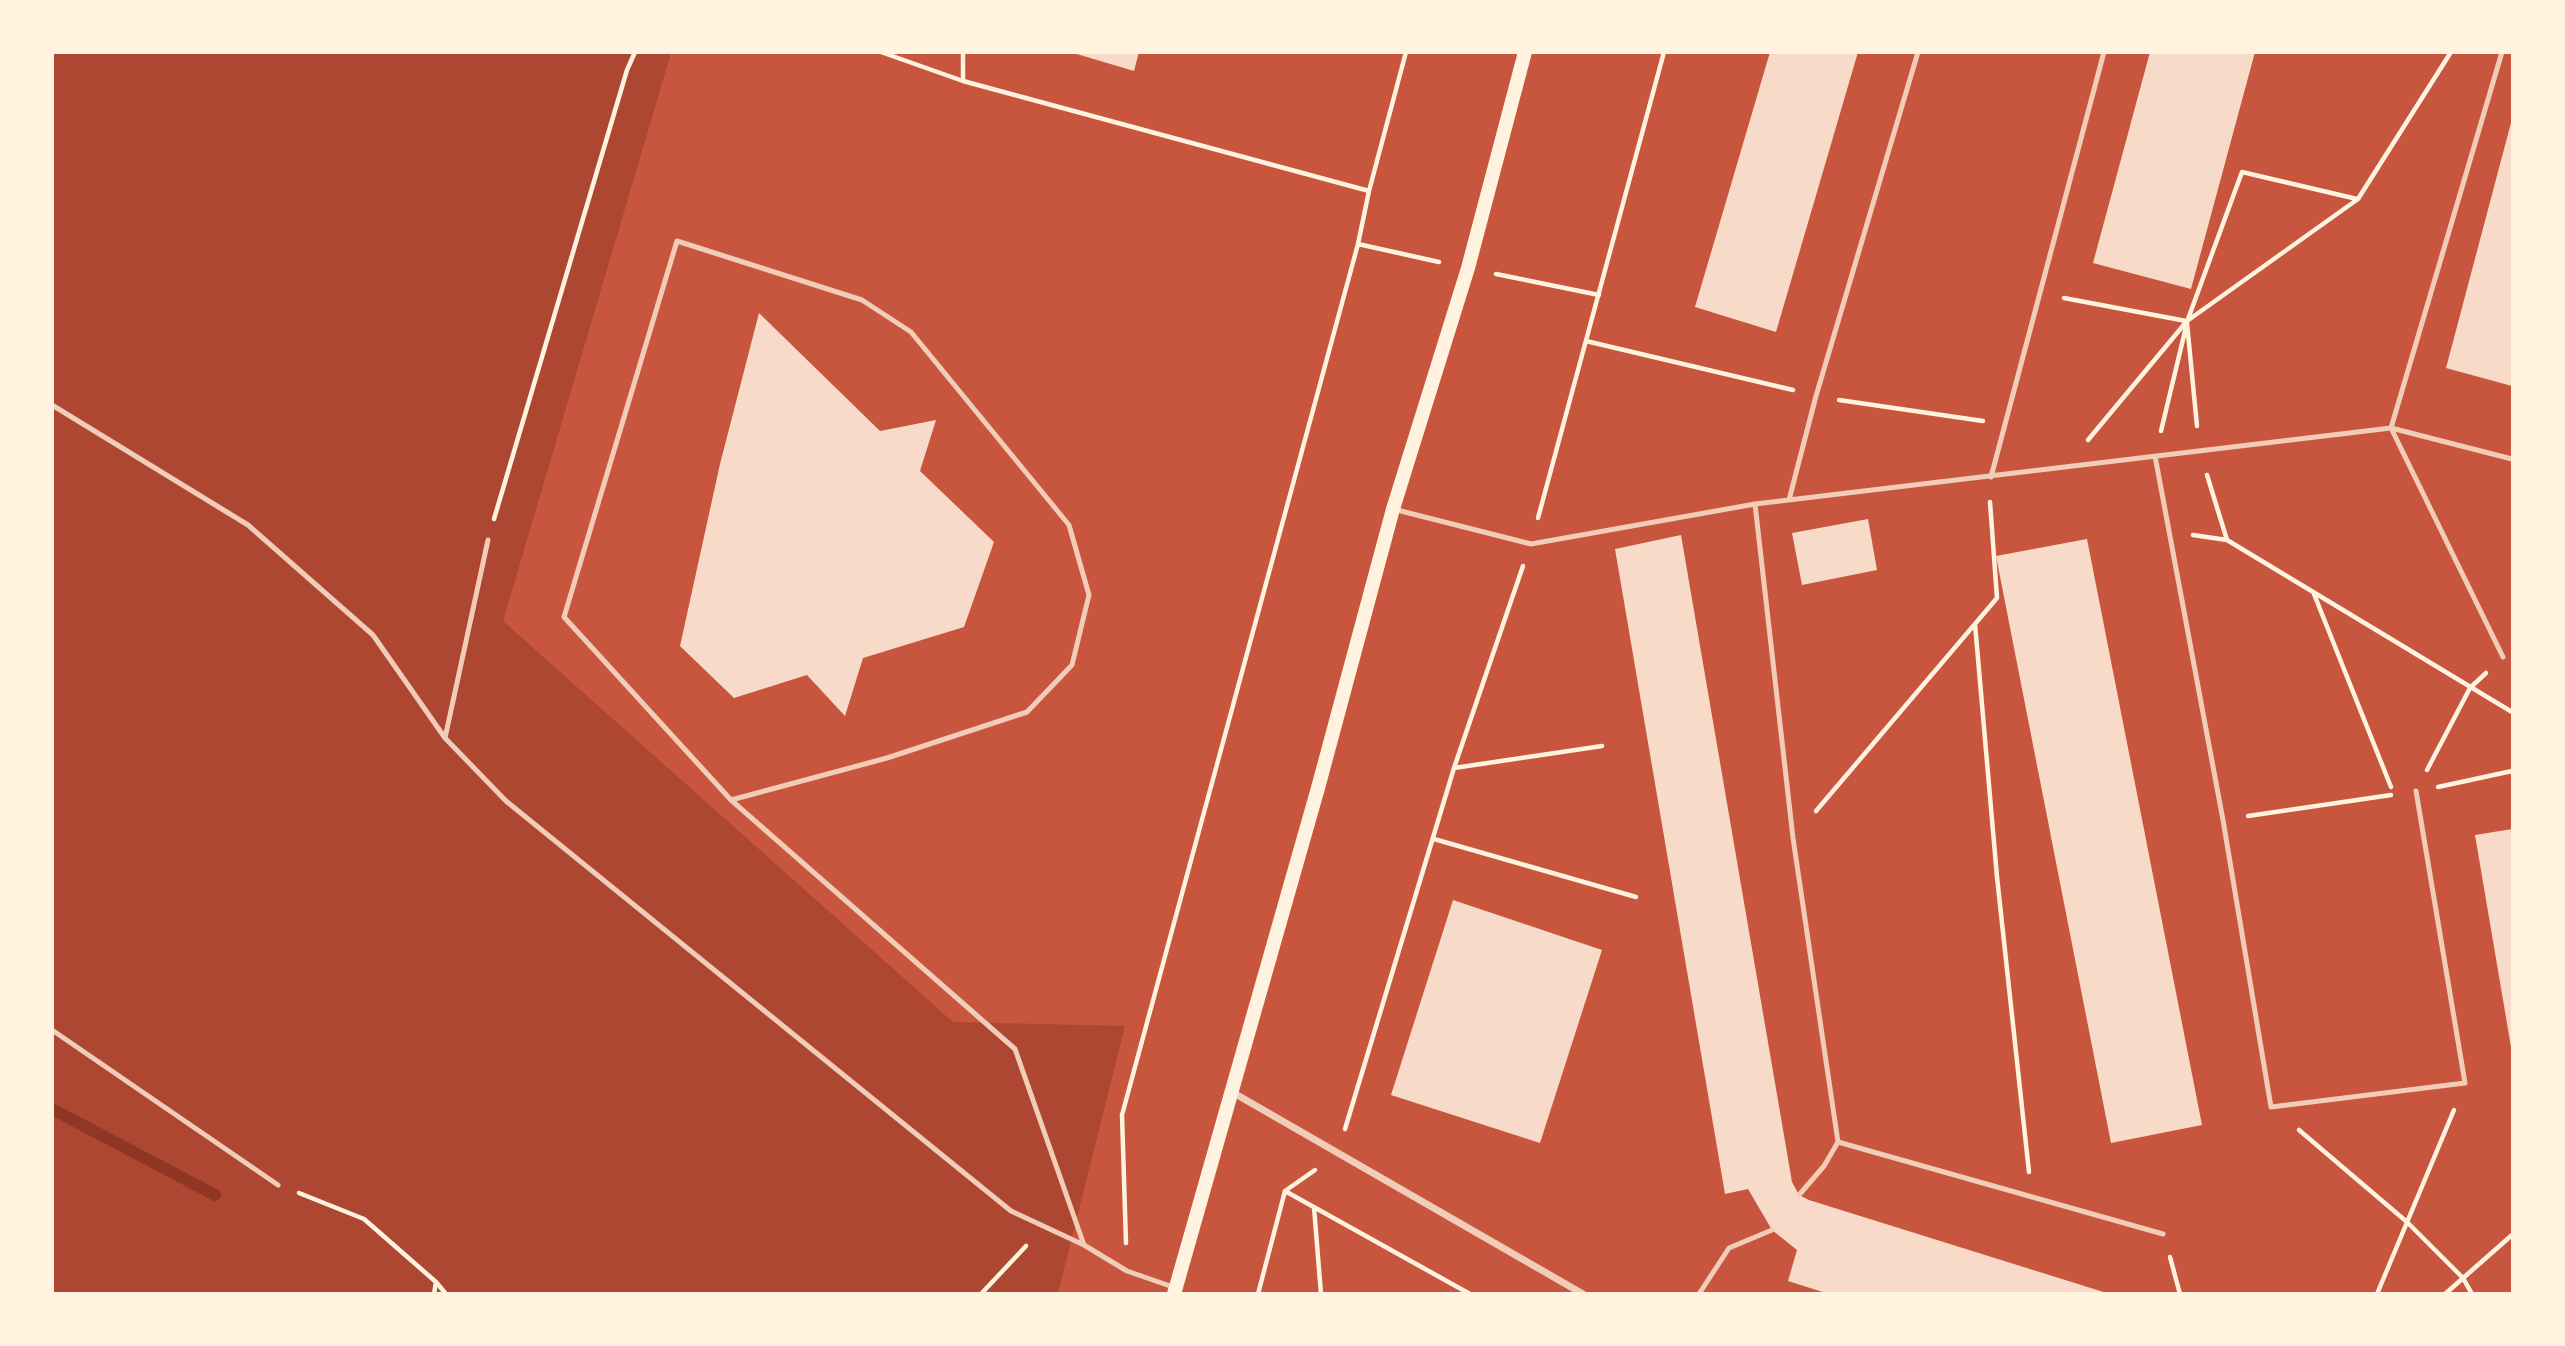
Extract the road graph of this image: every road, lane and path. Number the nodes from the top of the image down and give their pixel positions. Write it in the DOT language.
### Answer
graph roads {
  1 [pos="635,52"];
  2 [pos="881,52"];
  3 [pos="963,52"];
  4 [pos="1406,52"];
  5 [pos="1525,52"];
  6 [pos="1664,52"];
  7 [pos="1918,52"];
  8 [pos="2104,52"];
  9 [pos="2451,52"];
  10 [pos="2502,52"];
  11 [pos="963,81"];
  12 [pos="1369,191"];
  13 [pos="2358,199"];
  14 [pos="2040,294"];
  15 [pos="2187,321"];
  16 [pos="1586,341"];
  17 [pos="1816,396"];
  18 [pos="52,405"];
  19 [pos="2005,424"];
  20 [pos="2391,428"];
  21 [pos="2199,451"];
  22 [pos="2155,456"];
  23 [pos="2512,459"];
  24 [pos="2064,468"];
  25 [pos="1991,477"];
  26 [pos="1790,500"];
  27 [pos="1755,504"];
  28 [pos="1393,509"];
  29 [pos="488,540"];
  30 [pos="1531,544"];
  31 [pos="2314,593"];
  32 [pos="1975,624"];
  33 [pos="2503,657"];
  34 [pos="2470,688"];
  35 [pos="2512,712"];
  36 [pos="446,738"];
  37 [pos="1602,746"];
  38 [pos="1454,768"];
  39 [pos="2512,771"];
  40 [pos="2416,791"];
  41 [pos="731,800"];
  42 [pos="2223,820"];
  43 [pos="1793,838"];
  44 [pos="1434,839"];
  45 [pos="1636,897"];
  46 [pos="52,1030"];
  47 [pos="2465,1083"];
  48 [pos="1231,1092"];
  49 [pos="2271,1107"];
  50 [pos="1838,1142"];
  51 [pos="1337,1154"];
  52 [pos="278,1185"];
  53 [pos="1285,1191"];
  54 [pos="1799,1195"];
  55 [pos="2032,1197"];
  56 [pos="1314,1207"];
  57 [pos="2407,1222"];
  58 [pos="1044,1227"];
  59 [pos="1772,1230"];
  60 [pos="2163,1234"];
  61 [pos="2512,1235"];
  62 [pos="1084,1245"];
  63 [pos="1127,1271"];
  64 [pos="2463,1278"];
  65 [pos="436,1282"];
  66 [pos="1175,1291"];
  67 [pos="434,1293"];
  68 [pos="446,1293"];
  69 [pos="981,1293"];
  70 [pos="1258,1293"];
  71 [pos="1321,1293"];
  72 [pos="1470,1293"];
  73 [pos="1583,1293"];
  74 [pos="1699,1293"];
  75 [pos="2180,1293"];
  76 [pos="2377,1293"];
  77 [pos="2445,1293"];
  78 [pos="2472,1293"];
  1 -- 29 [label="path"];
  2 -- 11 [label="path"];
  3 -- 11 [label="path"];
  4 -- 12 [label="path"];
  5 -- 28 [label="main road"];
  6 -- 16 [label="path"];
  7 -- 17 [label="lane"];
  8 -- 14 [label="lane"];
  9 -- 13 [label="path"];
  10 -- 20 [label="lane"];
  11 -- 12 [label="path"];
  12 -- 63 [label="path"];
  13 -- 15 [label="path"];
  13 -- 15 [label="path"];
  14 -- 15 [label="path"];
  14 -- 19 [label="lane"];
  15 -- 21 [label="path"];
  15 -- 22 [label="path"];
  15 -- 24 [label="path"];
  16 -- 17 [label="path"];
  16 -- 30 [label="path"];
  17 -- 19 [label="path"];
  17 -- 26 [label="lane"];
  18 -- 36 [label="lane"];
  19 -- 25 [label="lane"];
  20 -- 21 [label="lane"];
  20 -- 23 [label="lane"];
  20 -- 33 [label="lane"];
  21 -- 22 [label="lane"];
  21 -- 31 [label="path"];
  22 -- 24 [label="lane"];
  22 -- 42 [label="lane"];
  24 -- 25 [label="lane"];
  25 -- 26 [label="lane"];
  25 -- 32 [label="path"];
  26 -- 27 [label="lane"];
  27 -- 30 [label="lane"];
  27 -- 43 [label="lane"];
  28 -- 30 [label="lane"];
  28 -- 48 [label="main road"];
  29 -- 36 [label="lane"];
  30 -- 38 [label="path"];
  31 -- 34 [label="path"];
  31 -- 42 [label="path"];
  32 -- 43 [label="path"];
  32 -- 55 [label="path"];
  33 -- 34 [label="path"];
  34 -- 35 [label="path"];
  34 -- 40 [label="path"];
  36 -- 58 [label="lane"];
  37 -- 38 [label="path"];
  38 -- 44 [label="path"];
  39 -- 40 [label="path"];
  40 -- 47 [label="lane"];
  41 -- 41 [label="lane"];
  41 -- 62 [label="lane"];
  42 -- 49 [label="lane"];
  43 -- 50 [label="lane"];
  44 -- 45 [label="path"];
  44 -- 51 [label="path"];
  46 -- 52 [label="lane"];
  47 -- 49 [label="lane"];
  47 -- 57 [label="path"];
  48 -- 51 [label="street"];
  48 -- 66 [label="main road"];
  49 -- 57 [label="path"];
  50 -- 54 [label="lane"];
  50 -- 55 [label="lane"];
  51 -- 53 [label="path"];
  51 -- 73 [label="street"];
  52 -- 65 [label="path"];
  53 -- 56 [label="path"];
  53 -- 70 [label="path"];
  55 -- 60 [label="lane"];
  56 -- 71 [label="path"];
  56 -- 72 [label="path"];
  57 -- 64 [label="path"];
  57 -- 76 [label="path"];
  58 -- 62 [label="lane"];
  58 -- 69 [label="path"];
  59 -- 74 [label="lane"];
  60 -- 75 [label="path"];
  61 -- 64 [label="path"];
  62 -- 63 [label="lane"];
  63 -- 66 [label="lane"];
  64 -- 77 [label="path"];
  64 -- 78 [label="path"];
  65 -- 67 [label="path"];
  65 -- 68 [label="path"];
}
